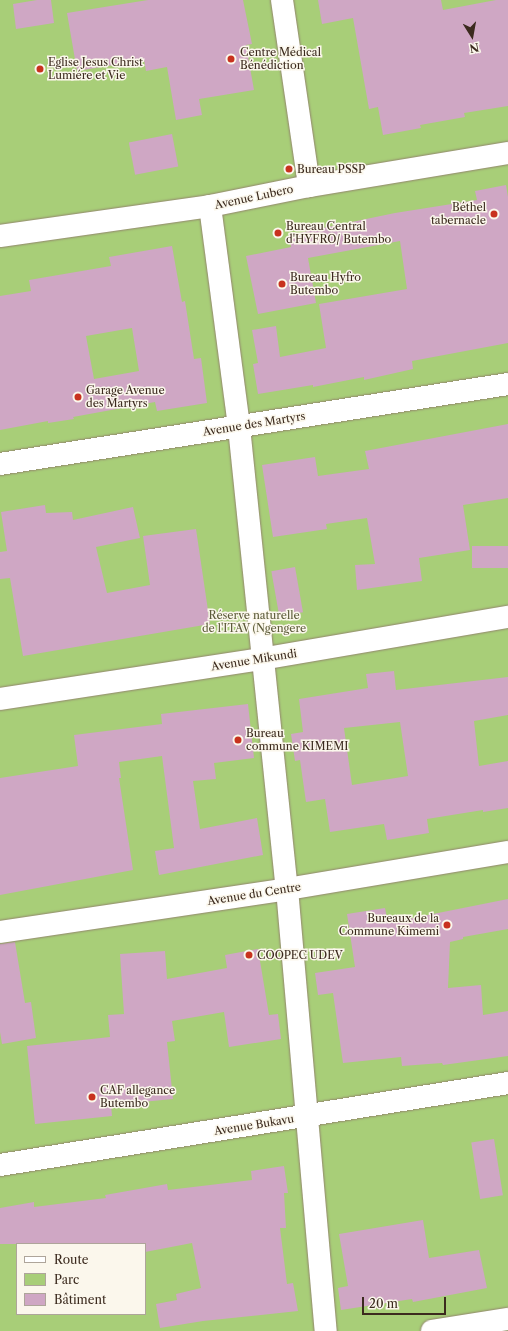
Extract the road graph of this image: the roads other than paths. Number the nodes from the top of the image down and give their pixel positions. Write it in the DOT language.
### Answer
graph roads {
  1 [pos="282,0"];
  2 [pos="508,153"];
  3 [pos="309,186"];
  4 [pos="210,206"];
  5 [pos="0,236"];
  6 [pos="508,384"];
  7 [pos="239,427"];
  8 [pos="0,464"];
  9 [pos="508,617"];
  10 [pos="262,659"];
  11 [pos="0,699"];
  12 [pos="508,852"];
  13 [pos="287,889"];
  14 [pos="0,932"];
  15 [pos="508,1083"];
  16 [pos="308,1117"];
  17 [pos="0,1165"];
  18 [pos="508,1319"];
  19 [pos="326,1331"];
  20 [pos="432,1331"];
  1 -- 3 [label="street"];
  2 -- 3 [label="street, Avenue Lubero"];
  3 -- 4 [label="street, Avenue Lubero"];
  4 -- 5 [label="street, Avenue Lubero"];
  4 -- 7 [label="street"];
  6 -- 7 [label="street, Avenue des Martyrs"];
  7 -- 8 [label="street, Avenue des Martyrs"];
  7 -- 10 [label="street"];
  9 -- 10 [label="street, Avenue Mikundi"];
  10 -- 11 [label="street, Avenue Mikundi"];
  10 -- 13 [label="street"];
  12 -- 13 [label="street, Avenue du Centre"];
  13 -- 14 [label="street, Avenue du Centre"];
  13 -- 16 [label="street"];
  15 -- 16 [label="street, Avenue Bukavu"];
  16 -- 17 [label="street, Avenue Bukavu"];
  16 -- 19 [label="street"];
  18 -- 20 [label="street"];
}
